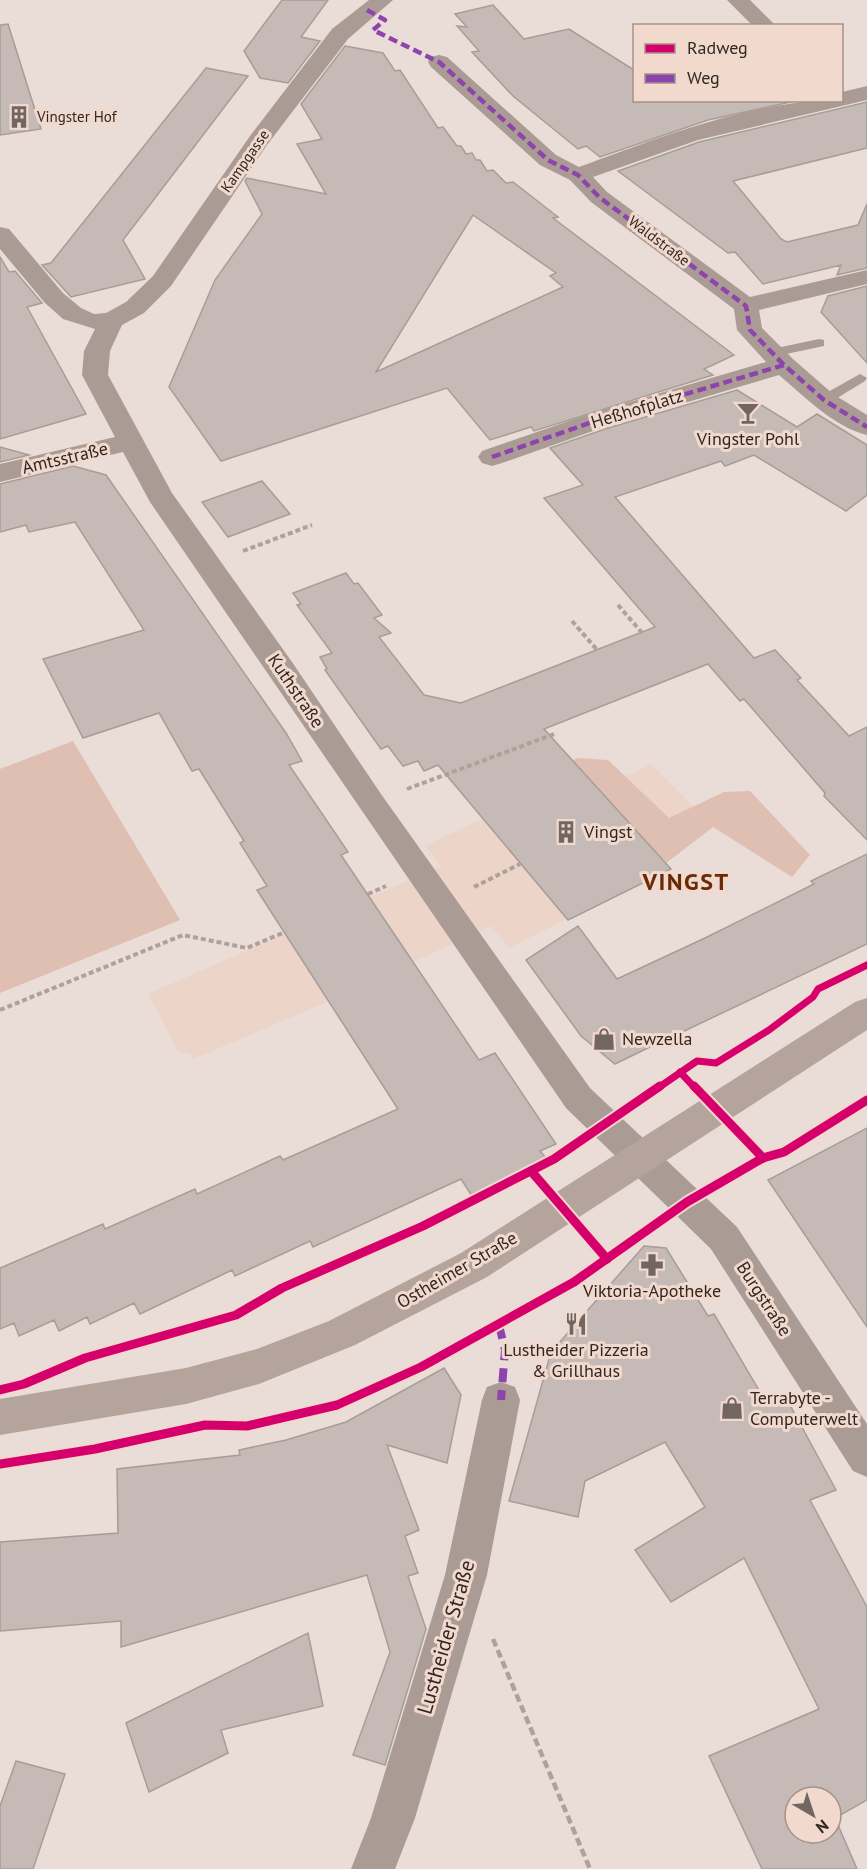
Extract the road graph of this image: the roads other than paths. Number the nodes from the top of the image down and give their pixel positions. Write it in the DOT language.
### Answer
graph roads {
  1 [pos="382,0"];
  2 [pos="738,0"];
  3 [pos="763,24"];
  4 [pos="439,62"];
  5 [pos="867,93"];
  6 [pos="843,99"];
  7 [pos="826,102"];
  8 [pos="578,176"];
  9 [pos="0,234"];
  10 [pos="867,277"];
  11 [pos="746,306"];
  12 [pos="111,321"];
  13 [pos="819,343"];
  14 [pos="778,359"];
  15 [pos="860,378"];
  16 [pos="824,400"];
  17 [pos="867,428"];
  18 [pos="129,442"];
  19 [pos="492,457"];
  20 [pos="0,473"];
  21 [pos="867,1012"];
  22 [pos="640,1158"];
  23 [pos="501,1401"];
  24 [pos="0,1418"];
  25 [pos="867,1458"];
  26 [pos="373,1869"];
  1 -- 12 [label="street, Kampgasse"];
  2 -- 3 [label="street"];
  4 -- 8 [label="street, Waldstraße"];
  5 -- 6 [label="street"];
  7 -- 8 [label="street"];
  8 -- 11 [label="street, Waldstraße"];
  9 -- 12 [label="street"];
  10 -- 11 [label="street"];
  11 -- 14 [label="street"];
  12 -- 18 [label="street, Kuthstraße"];
  13 -- 14 [label="lane"];
  14 -- 16 [label="street"];
  14 -- 19 [label="street, Heßhofplatz"];
  15 -- 16 [label="lane"];
  16 -- 17 [label="street"];
  18 -- 20 [label="street, Amtsstraße"];
  18 -- 22 [label="street, Kuthstraße"];
  21 -- 22 [label="main road, Ostheimer Straße"];
  22 -- 24 [label="main road, Ostheimer Straße"];
  22 -- 25 [label="street, Burgstraße"];
  23 -- 26 [label="street, Lustheider Straße"];
}
